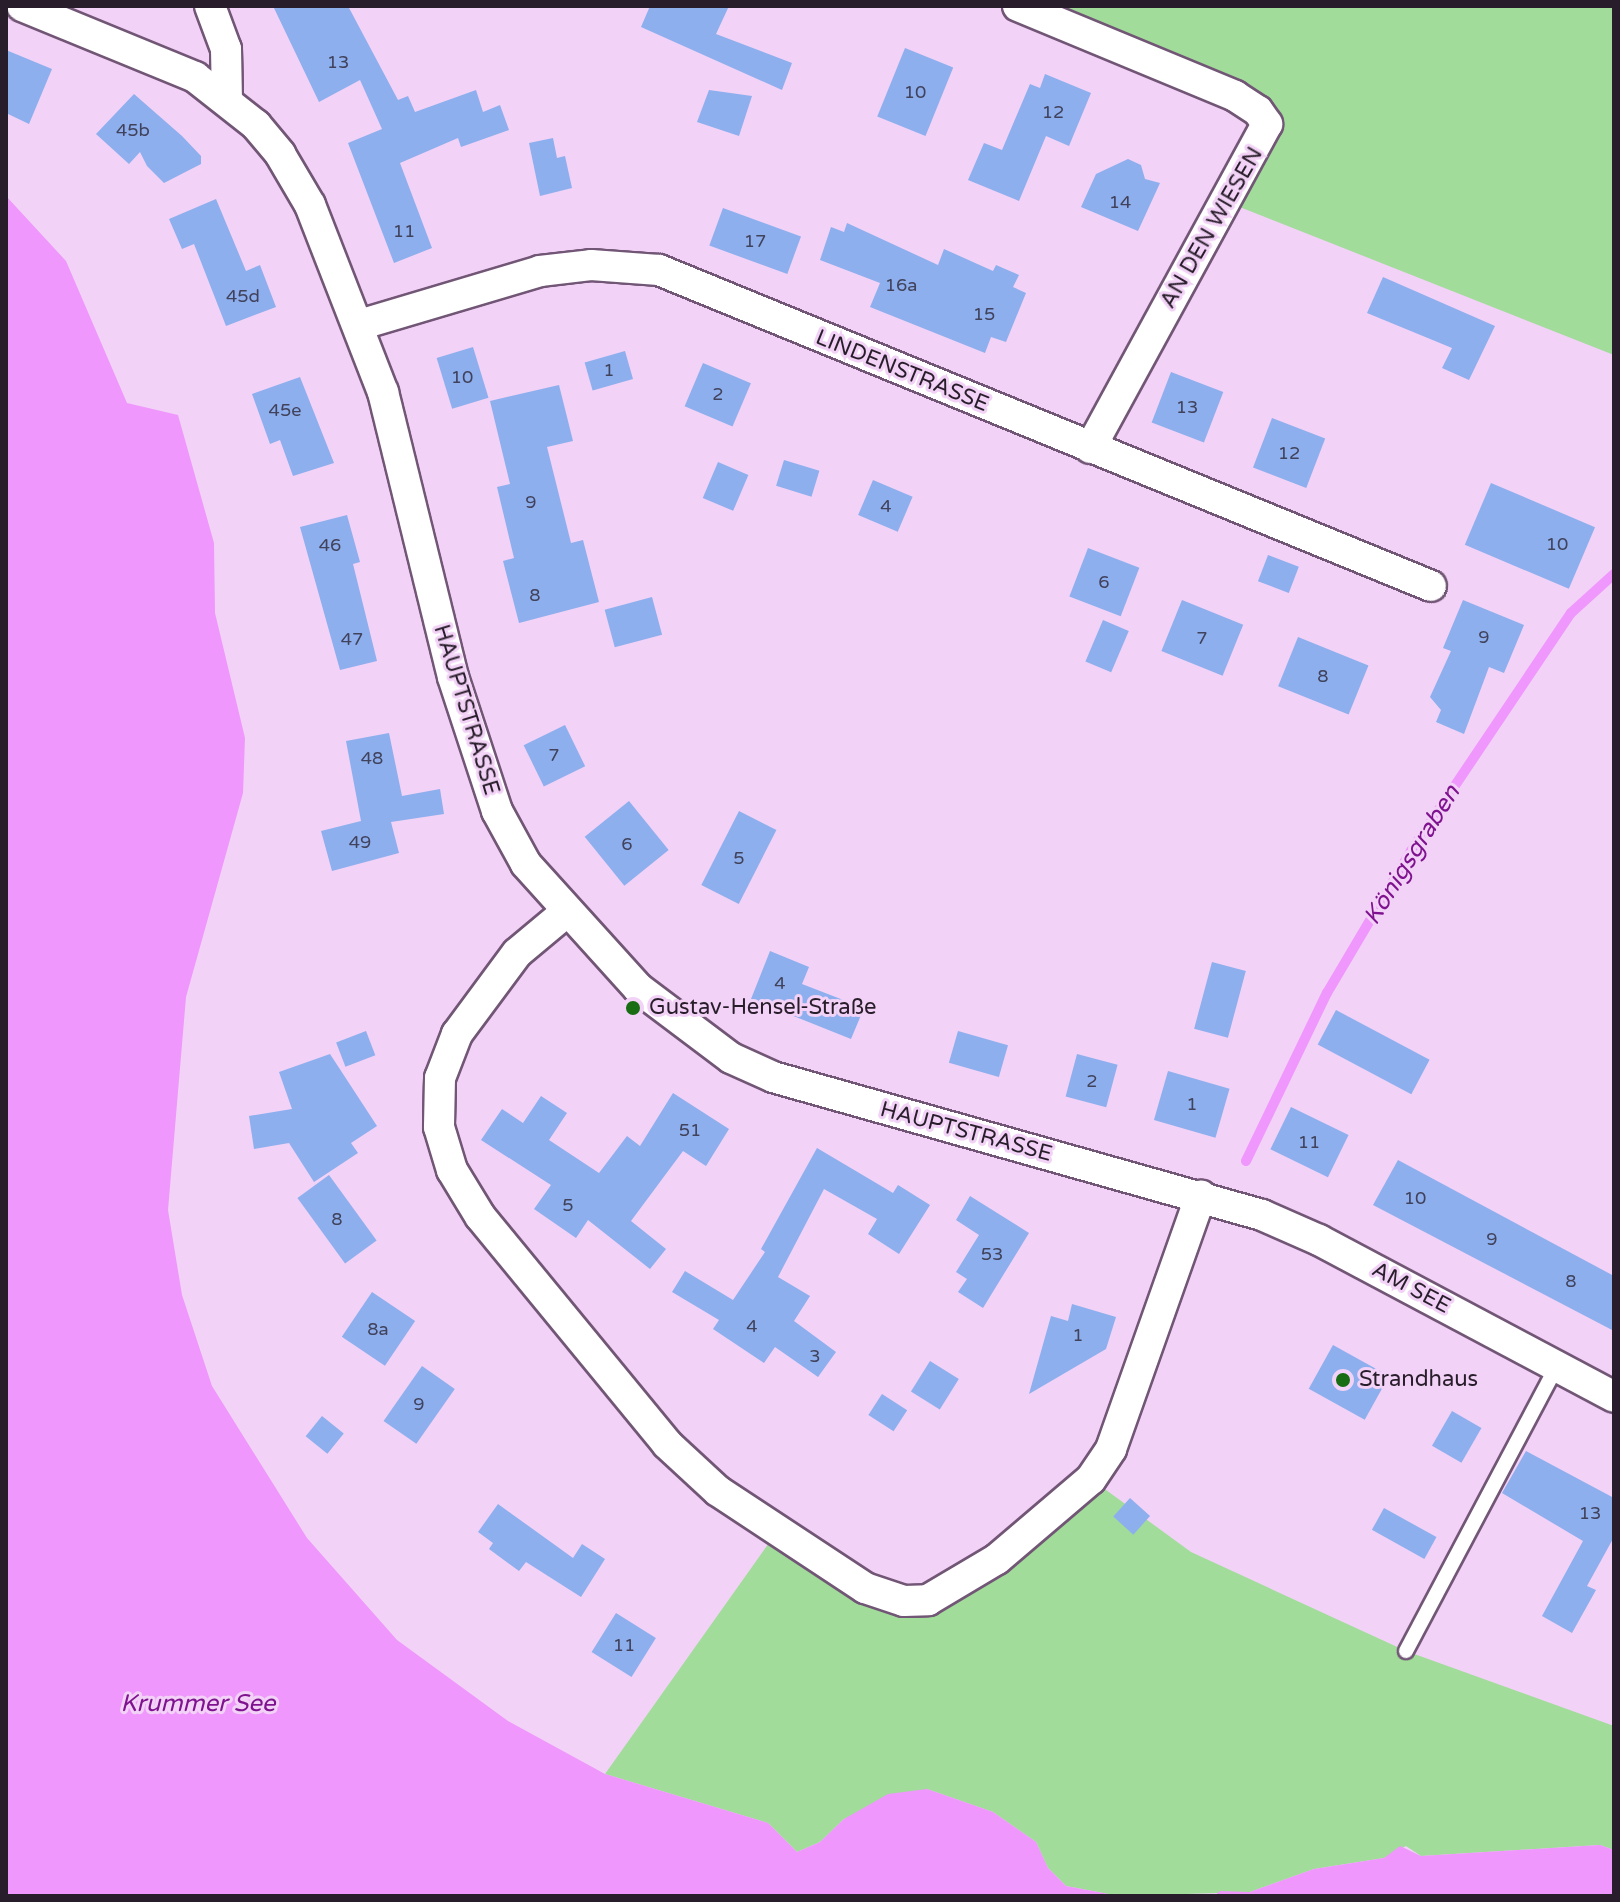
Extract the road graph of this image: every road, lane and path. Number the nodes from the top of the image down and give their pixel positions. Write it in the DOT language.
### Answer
graph roads {
  1 [pos="22,6"];
  2 [pos="210,6"];
  3 [pos="1018,6"];
  4 [pos="227,99"];
  5 [pos="359,325"];
  6 [pos="1090,448"];
  7 [pos="1431,586"];
  8 [pos="565,913"];
  9 [pos="1201,1195"];
  10 [pos="1557,1366"];
  11 [pos="1614,1397"];
  12 [pos="1406,1651"];
  1 -- 4 [label="street, HAUPTSTRASSE"];
  2 -- 4 [label="street"];
  3 -- 6 [label="street, AN DEN WIESEN"];
  4 -- 5 [label="street, HAUPTSTRASSE"];
  5 -- 6 [label="street, LINDENSTRASSE"];
  5 -- 8 [label="street, HAUPTSTRASSE"];
  6 -- 7 [label="street, LINDENSTRASSE"];
  8 -- 9 [label="street, HAUPTSTRASSE"];
  8 -- 9 [label="street"];
  9 -- 10 [label="street, AM SEE"];
  10 -- 11 [label="street, AM SEE"];
  10 -- 12 [label="lane"];
}
